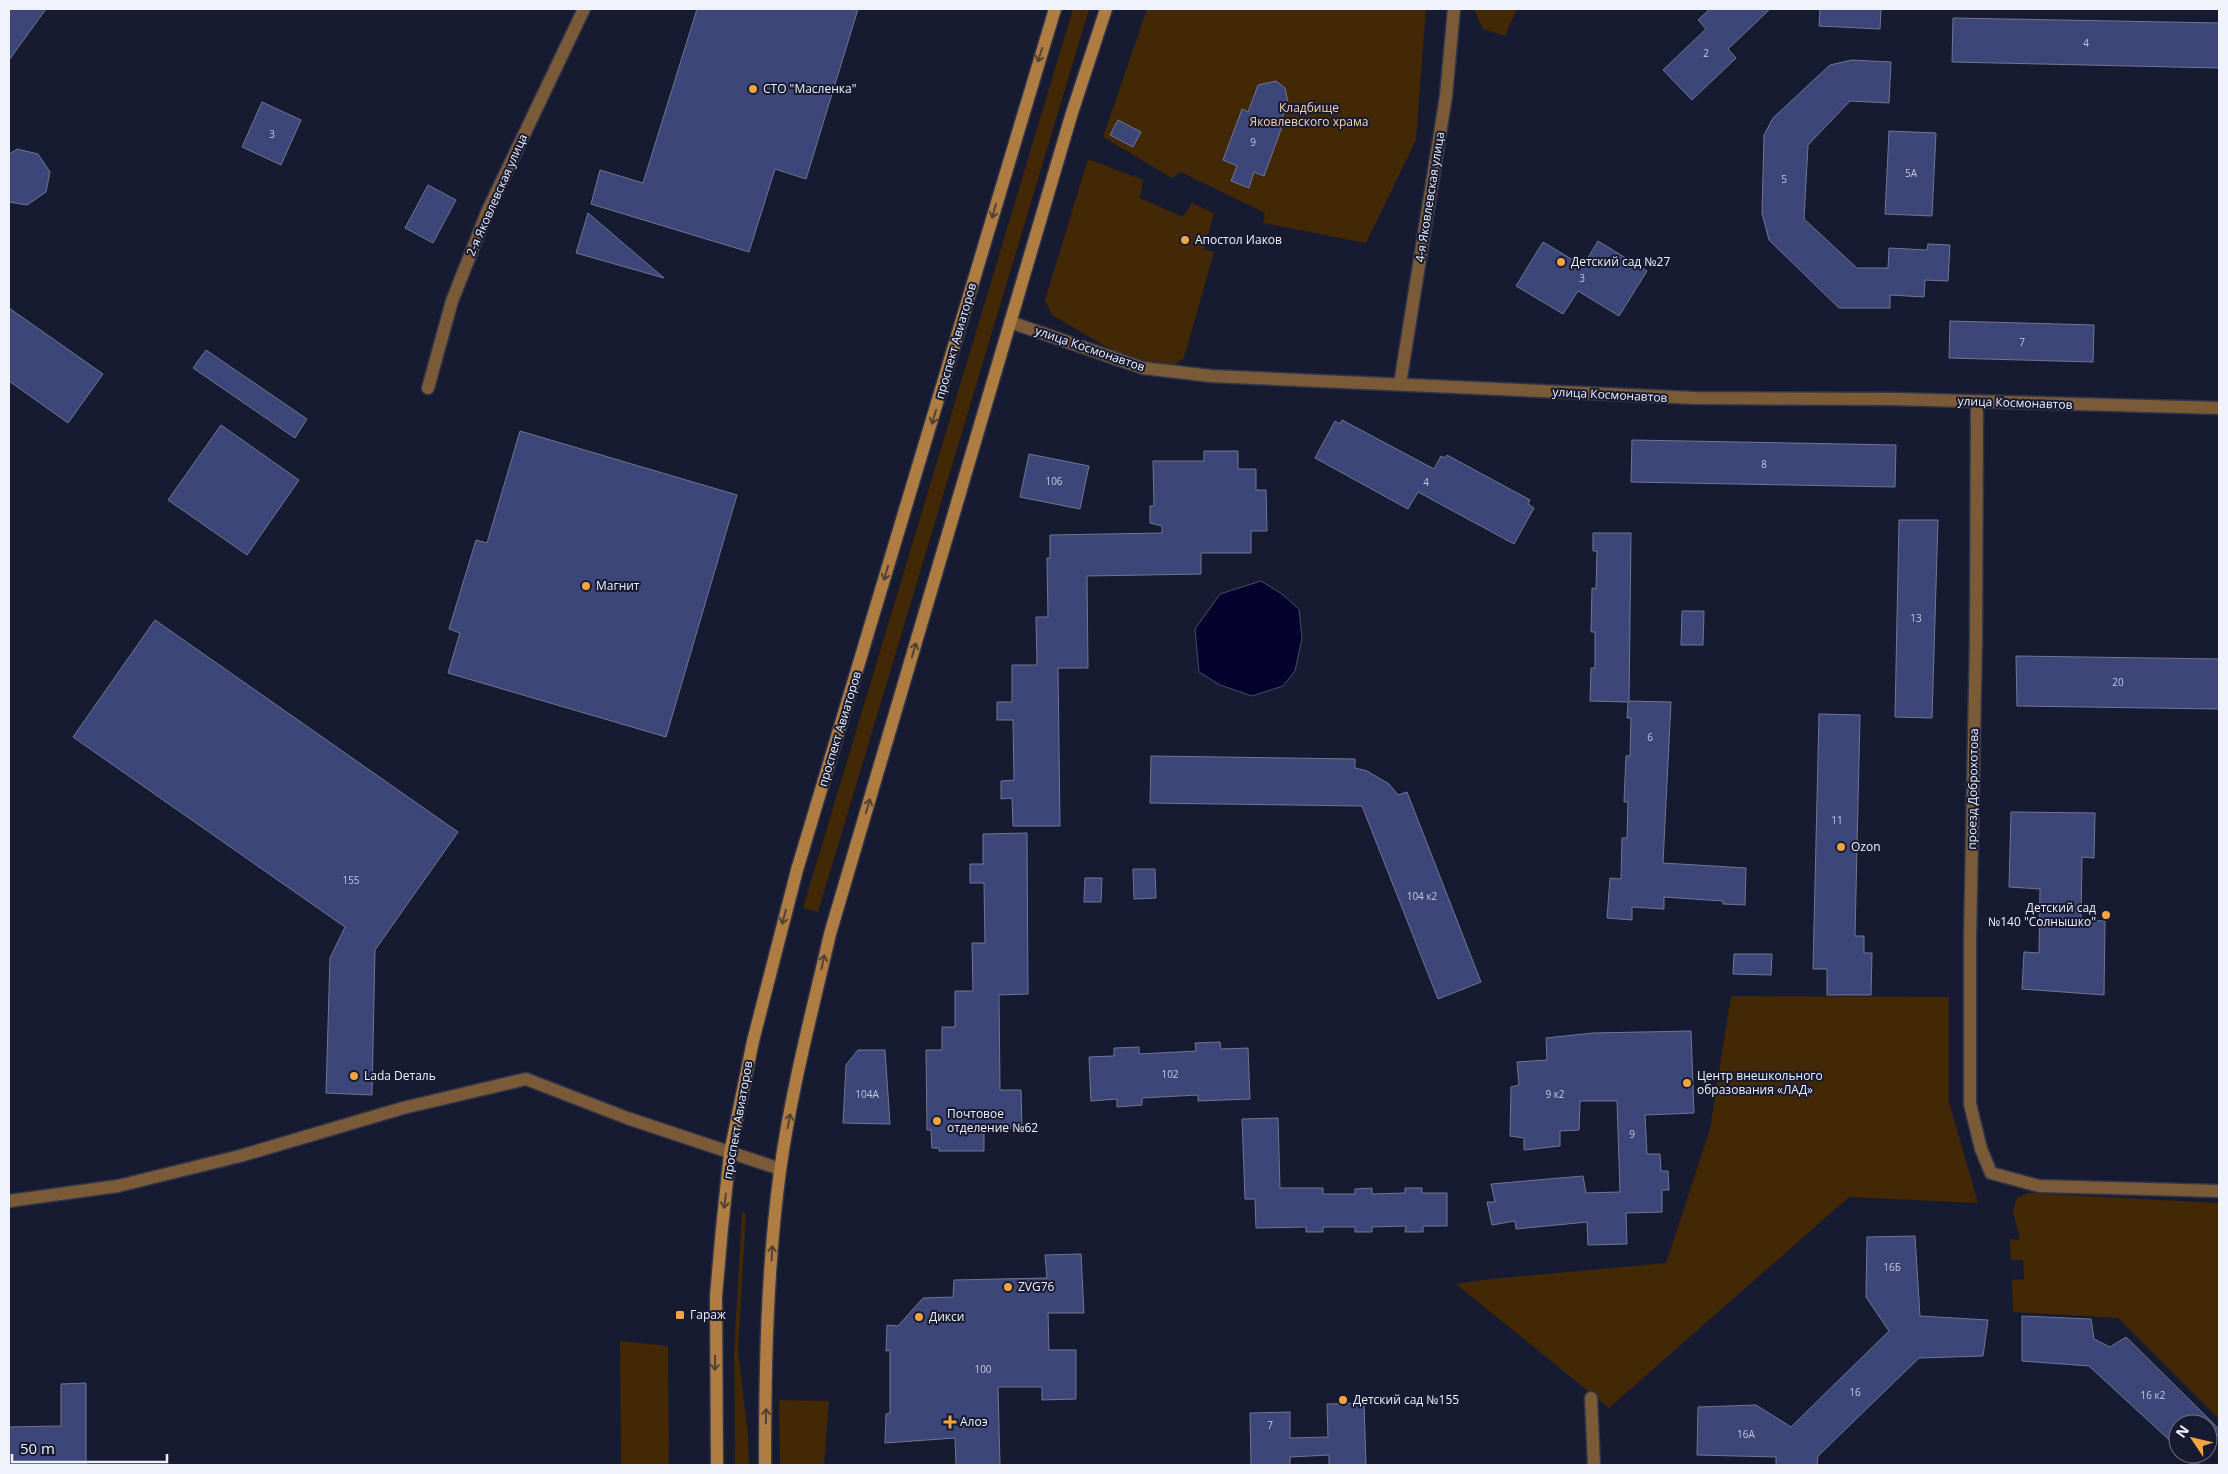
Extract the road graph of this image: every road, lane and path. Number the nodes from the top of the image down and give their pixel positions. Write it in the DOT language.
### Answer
graph roads {
  1 [pos="584,9"];
  2 [pos="1055,9"];
  3 [pos="1106,9"];
  4 [pos="1454,9"];
  5 [pos="1010,322"];
  6 [pos="1400,384"];
  7 [pos="428,388"];
  8 [pos="1977,402"];
  9 [pos="2219,408"];
  10 [pos="730,1153"];
  11 [pos="780,1169"];
  12 [pos="2219,1190"];
  13 [pos="9,1201"];
  14 [pos="1591,1398"];
  15 [pos="717,1465"];
  16 [pos="765,1465"];
  17 [pos="1594,1465"];
  1 -- 7 [label="street, 2-я Яковлевская улица"];
  2 -- 10 [label="main road, проспект Авиаторов, one-way"];
  3 -- 5 [label="main road"];
  4 -- 6 [label="street, 4-я Яковлевская улица"];
  5 -- 6 [label="street, улица Космонавтов"];
  11 -- 5 [label="main road, one-way"];
  6 -- 8 [label="street, улица Космонавтов"];
  8 -- 9 [label="street, улица Космонавтов"];
  8 -- 12 [label="street, проезд Доброхотова"];
  10 -- 11 [label="street"];
  10 -- 13 [label="street"];
  10 -- 15 [label="main road, проспект Авиаторов, one-way"];
  16 -- 11 [label="main road, one-way"];
  14 -- 17 [label="street"];
}
